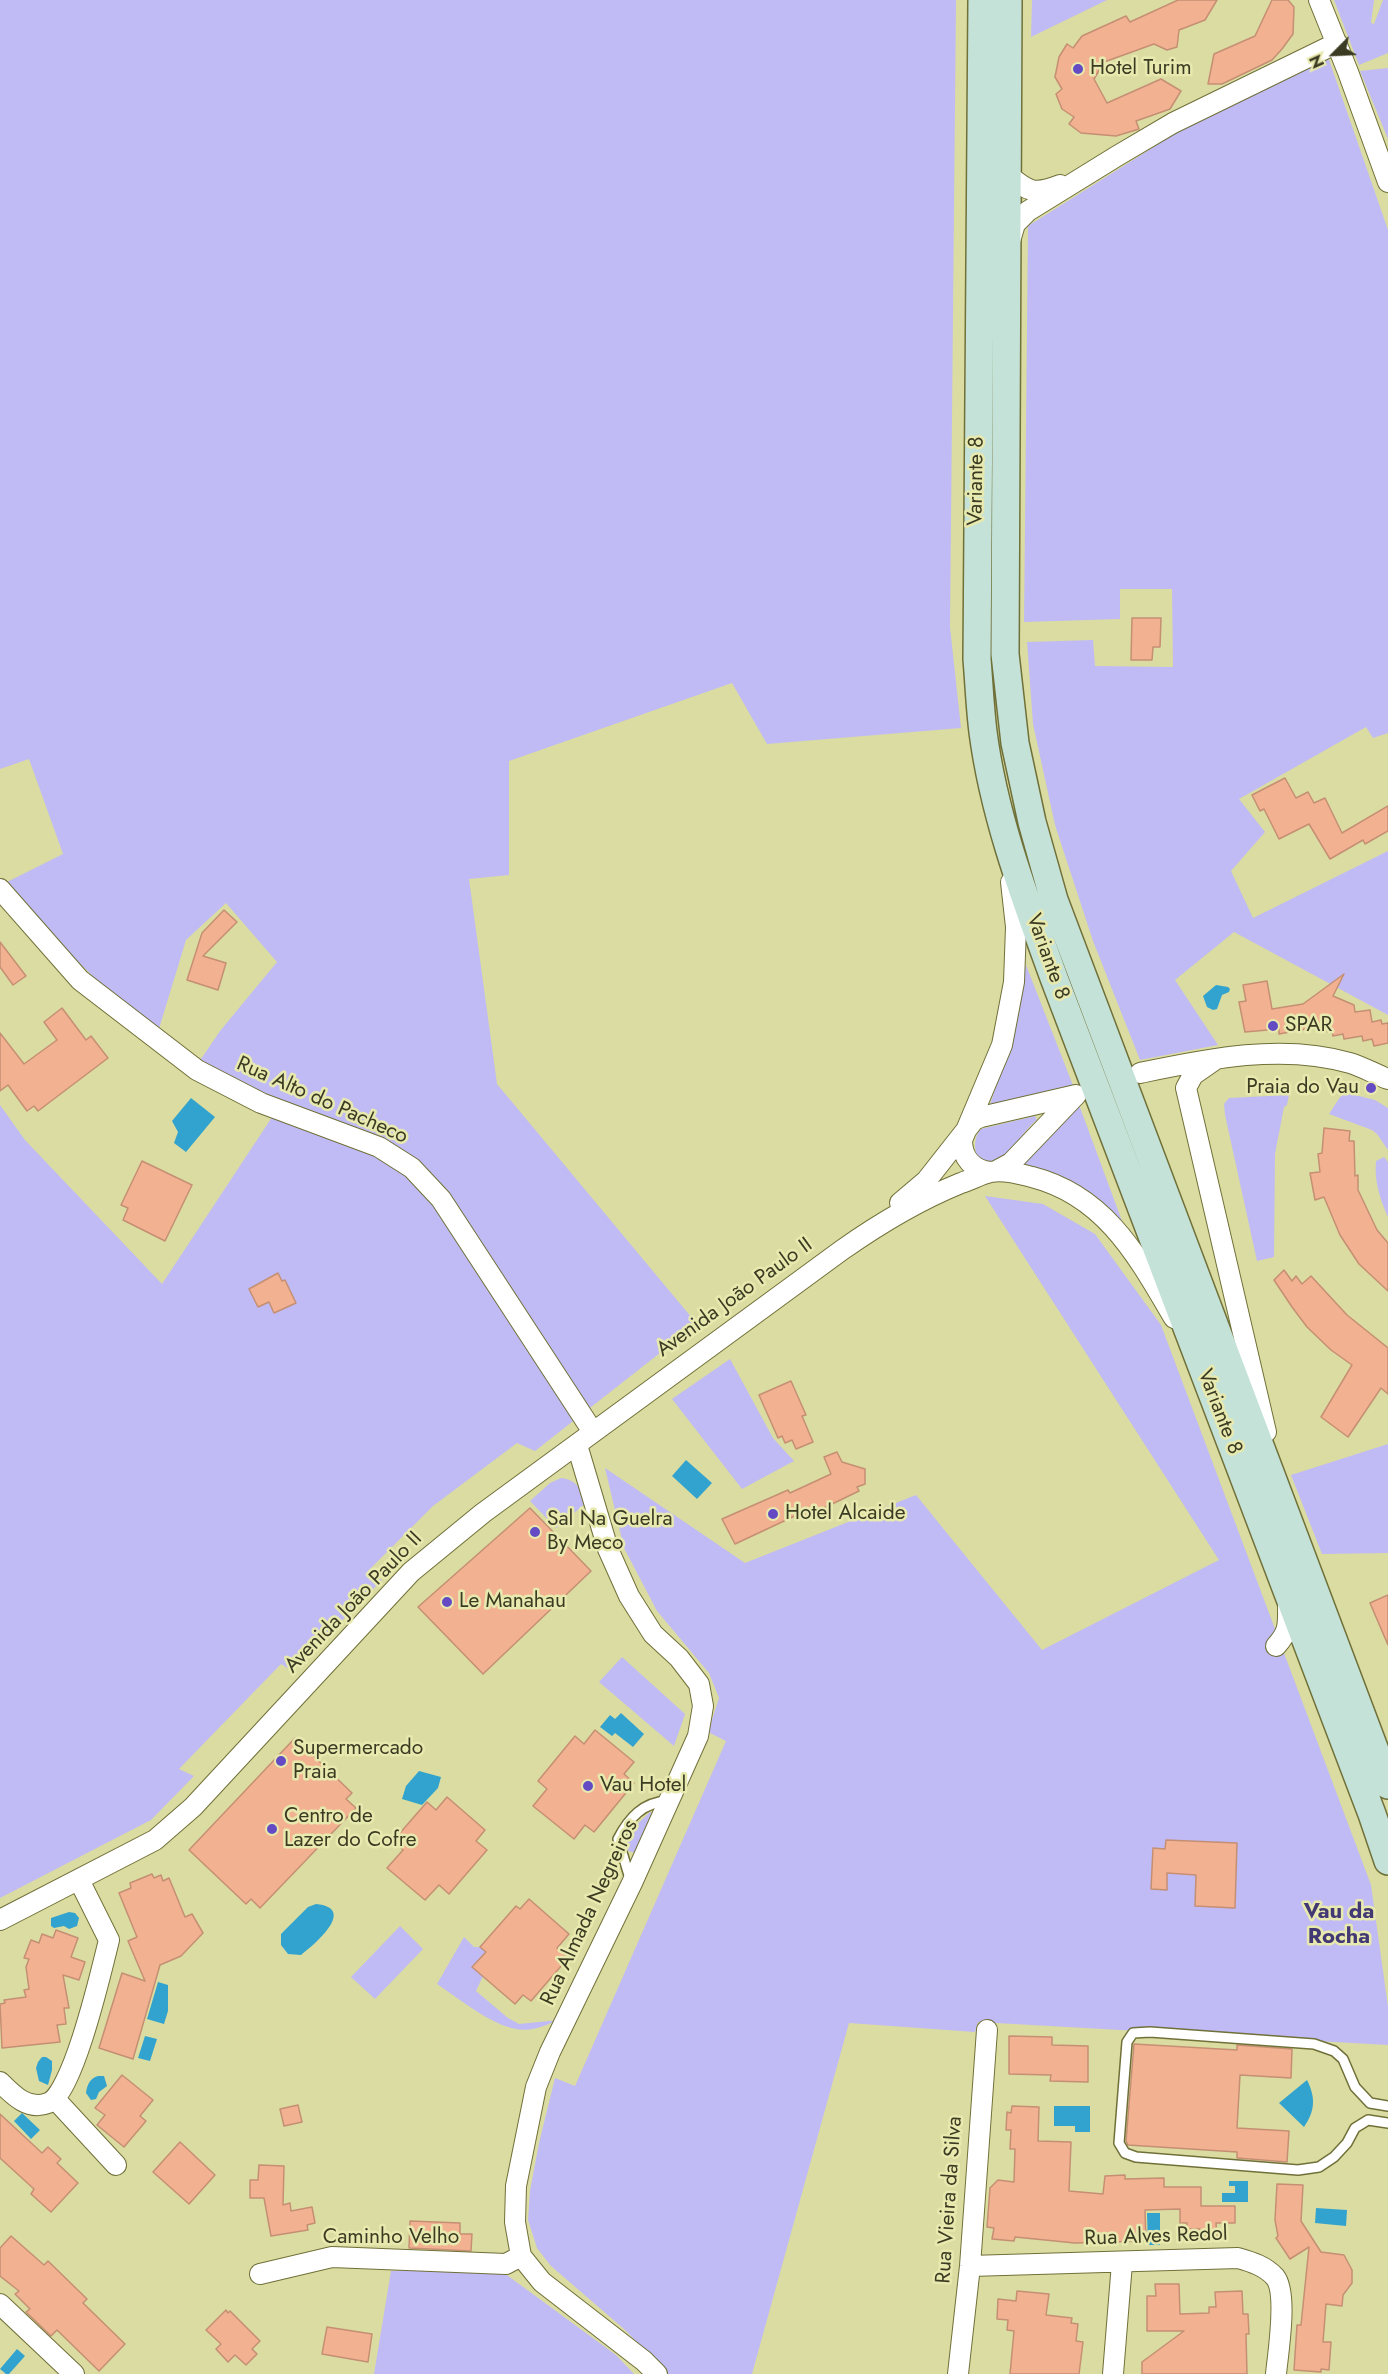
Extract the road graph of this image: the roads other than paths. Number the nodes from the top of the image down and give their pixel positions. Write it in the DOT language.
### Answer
graph roads {
  1 [pos="982,0"];
  2 [pos="1008,0"];
  3 [pos="1319,0"];
  4 [pos="1337,44"];
  5 [pos="1008,175"];
  6 [pos="1085,176"];
  7 [pos="1388,182"];
  8 [pos="1007,252"];
  9 [pos="999,810"];
  10 [pos="0,889"];
  11 [pos="1216,1059"];
  12 [pos="1388,1079"];
  13 [pos="1188,1105"];
  14 [pos="966,1129"];
  15 [pos="993,1172"];
  16 [pos="863,1235"];
  17 [pos="1225,1426"];
  18 [pos="594,1432"];
  19 [pos="577,1445"];
  20 [pos="1282,1502"];
  21 [pos="1388,1785"];
  22 [pos="668,1802"];
  23 [pos="1388,1862"];
  24 [pos="79,1880"];
  25 [pos="632,1883"];
  26 [pos="0,1920"];
  27 [pos="987,2030"];
  28 [pos="0,2082"];
  29 [pos="55,2099"];
  30 [pos="1388,2106"];
  31 [pos="1388,2123"];
  32 [pos="116,2165"];
  33 [pos="521,2256"];
  34 [pos="1122,2263"];
  35 [pos="970,2266"];
  36 [pos="260,2274"];
  37 [pos="0,2304"];
  38 [pos="74,2374"];
  39 [pos="657,2374"];
  40 [pos="958,2374"];
  41 [pos="1113,2374"];
  42 [pos="1276,2374"];
  1 -- 9 [label="main road, Variante 8"];
  2 -- 5 [label="main road, Variante 8"];
  3 -- 4 [label="street"];
  4 -- 6 [label="street"];
  4 -- 7 [label="street"];
  5 -- 6 [label="street"];
  5 -- 8 [label="main road, Variante 8"];
  6 -- 8 [label="street"];
  8 -- 20 [label="main road, Variante 8"];
  9 -- 14 [label="street"];
  9 -- 17 [label="main road, Variante 8"];
  10 -- 18 [label="street, Rua Alto do Pacheco"];
  11 -- 12 [label="street"];
  11 -- 13 [label="street"];
  11 -- 13 [label="street"];
  13 -- 20 [label="street"];
  14 -- 15 [label="street"];
  14 -- 15 [label="street"];
  14 -- 16 [label="street"];
  15 -- 16 [label="street"];
  15 -- 17 [label="street"];
  16 -- 18 [label="street, Avenida João Paulo II"];
  17 -- 23 [label="main road, Variante 8"];
  18 -- 19 [label="street, Avenida João Paulo II"];
  19 -- 22 [label="street, Rua Almada Negreiros"];
  19 -- 24 [label="street, Avenida João Paulo II"];
  20 -- 21 [label="main road, Variante 8"];
  22 -- 25 [label="street, Rua Almada Negreiros"];
  22 -- 25 [label="lane"];
  24 -- 26 [label="street, Avenida João Paulo II"];
  24 -- 29 [label="street"];
  25 -- 33 [label="street, Rua Almada Negreiros"];
  27 -- 35 [label="street, Rua Vieira da Silva"];
  28 -- 29 [label="street"];
  29 -- 32 [label="street"];
  30 -- 31 [label="lane"];
  33 -- 36 [label="street, Caminho Velho"];
  33 -- 39 [label="street, Rua Almada Negreiros"];
  34 -- 35 [label="street, Rua Alves Redol"];
  34 -- 41 [label="street"];
  34 -- 42 [label="street, Rua Alves Redol"];
  35 -- 40 [label="street, Rua Vieira da Silva"];
  37 -- 38 [label="street"];
}
